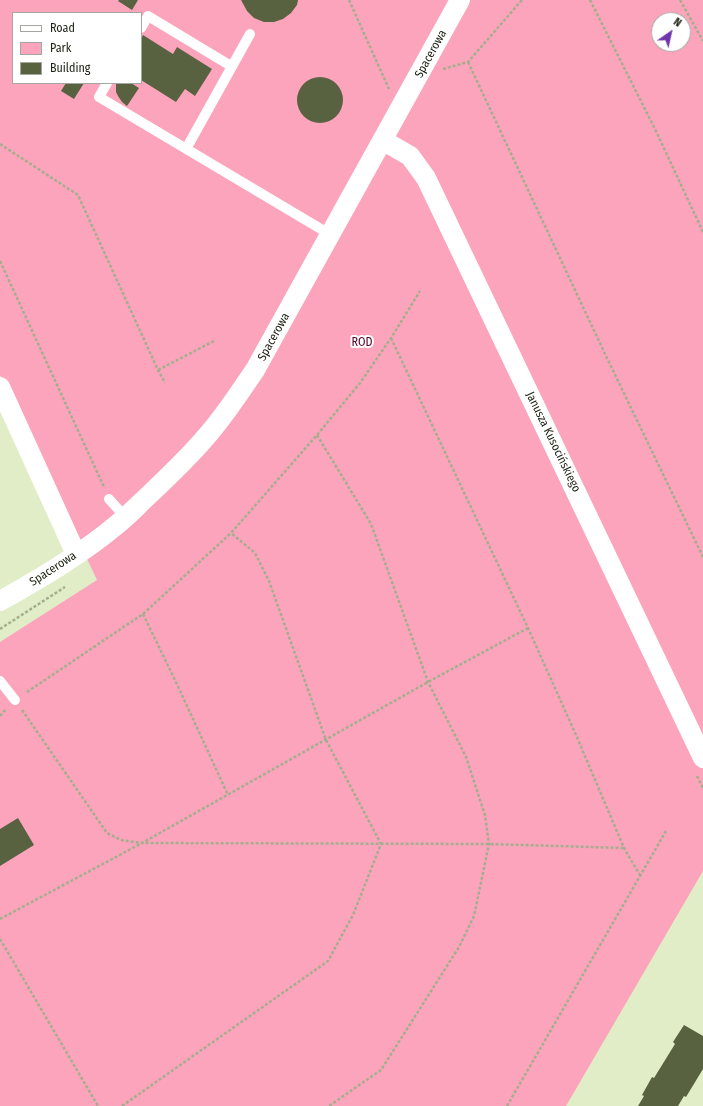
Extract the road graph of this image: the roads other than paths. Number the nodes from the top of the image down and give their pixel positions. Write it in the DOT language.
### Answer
graph roads {
  1 [pos="460,0"];
  2 [pos="142,26"];
  3 [pos="250,34"];
  4 [pos="231,66"];
  5 [pos="106,84"];
  6 [pos="384,141"];
  7 [pos="186,149"];
  8 [pos="331,235"];
  9 [pos="0,388"];
  10 [pos="109,499"];
  11 [pos="126,518"];
  12 [pos="76,554"];
  13 [pos="0,601"];
  14 [pos="0,681"];
  15 [pos="14,700"];
  16 [pos="703,758"];
  1 -- 6 [label="street, Spacerowa"];
  2 -- 4 [label="lane"];
  3 -- 4 [label="lane"];
  4 -- 7 [label="lane"];
  5 -- 7 [label="lane"];
  6 -- 8 [label="street, Spacerowa"];
  6 -- 16 [label="street, Janusza Kusocińskiego"];
  7 -- 8 [label="lane"];
  8 -- 11 [label="street, Spacerowa"];
  9 -- 12 [label="street"];
  10 -- 11 [label="lane"];
  11 -- 12 [label="street, Spacerowa"];
  12 -- 13 [label="street, Spacerowa"];
  14 -- 15 [label="lane"];
}
